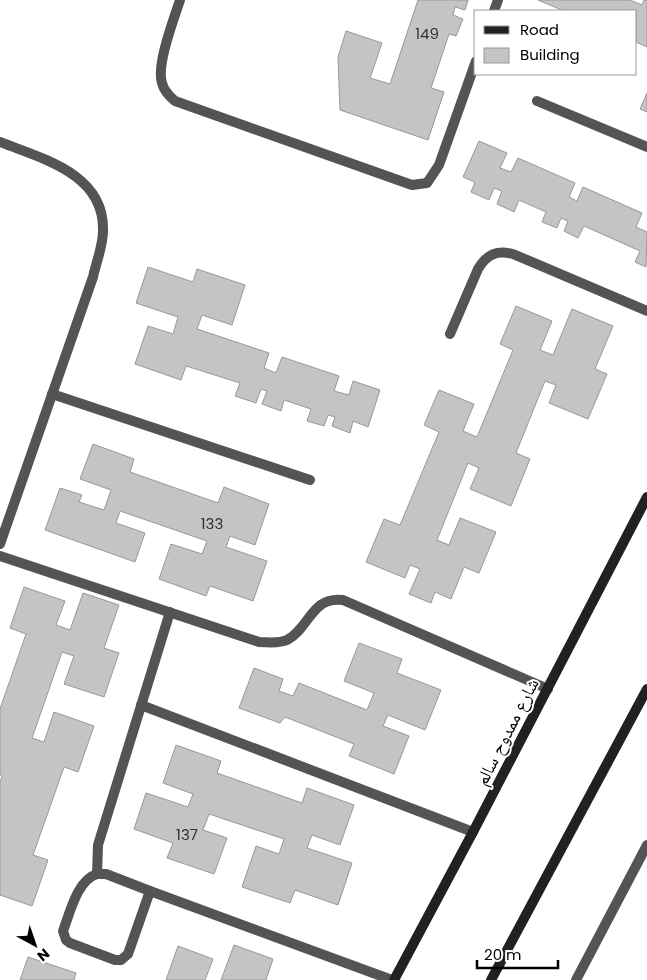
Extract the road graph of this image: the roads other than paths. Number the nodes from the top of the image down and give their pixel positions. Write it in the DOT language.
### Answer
graph roads {
  1 [pos="180,0"];
  2 [pos="474,67"];
  3 [pos="537,101"];
  4 [pos="0,142"];
  5 [pos="647,147"];
  6 [pos="647,311"];
  7 [pos="450,334"];
  8 [pos="52,394"];
  9 [pos="310,480"];
  10 [pos="647,497"];
  11 [pos="0,544"];
  12 [pos="0,556"];
  13 [pos="170,612"];
  14 [pos="548,689"];
  15 [pos="647,689"];
  16 [pos="141,706"];
  17 [pos="474,832"];
  18 [pos="647,845"];
  19 [pos="96,874"];
  20 [pos="150,891"];
  21 [pos="393,980"];
  22 [pos="490,980"];
  23 [pos="576,980"];
  1 -- 2 [label="street"];
  3 -- 5 [label="street"];
  4 -- 8 [label="street"];
  6 -- 7 [label="street"];
  8 -- 9 [label="street"];
  8 -- 11 [label="street"];
  10 -- 14 [label="main road, شارع ممدوح سالم"];
  12 -- 13 [label="street"];
  13 -- 14 [label="street"];
  13 -- 16 [label="street"];
  14 -- 17 [label="main road, شارع ممدوح سالم"];
  15 -- 22 [label="main road"];
  16 -- 17 [label="street"];
  16 -- 19 [label="street"];
  17 -- 21 [label="main road, شارع ممدوح سالم"];
  18 -- 23 [label="street"];
  19 -- 20 [label="street"];
  19 -- 20 [label="street"];
  20 -- 21 [label="street"];
}
